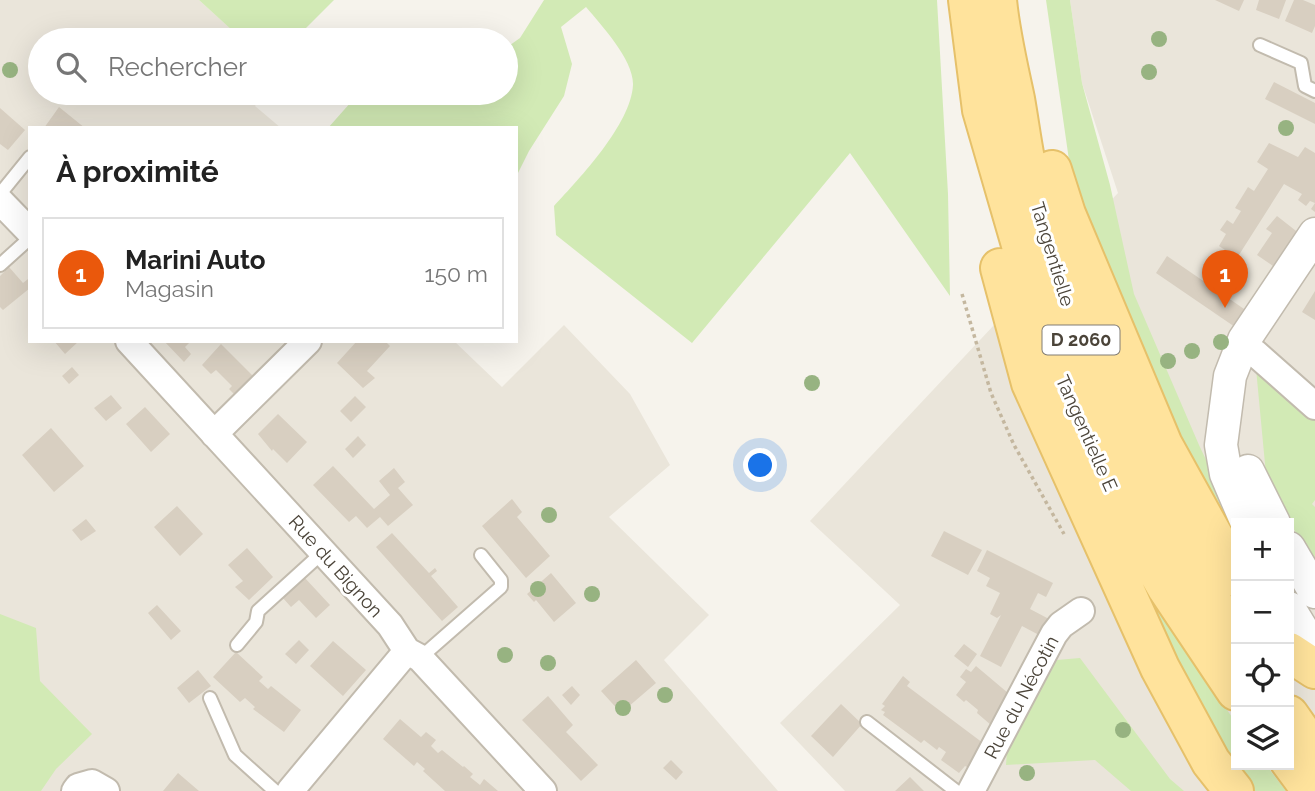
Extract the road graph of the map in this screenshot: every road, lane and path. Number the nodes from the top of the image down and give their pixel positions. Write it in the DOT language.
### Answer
graph roads {
  1 [pos="988,4"];
  2 [pos="1260,45"];
  3 [pos="1315,91"];
  4 [pos="982,110"];
  5 [pos="28,159"];
  6 [pos="0,194"];
  7 [pos="0,201"];
  8 [pos="28,233"];
  9 [pos="1315,234"];
  10 [pos="28,237"];
  11 [pos="0,265"];
  12 [pos="962,294"];
  13 [pos="131,343"];
  14 [pos="306,343"];
  15 [pos="1242,345"];
  16 [pos="1226,403"];
  17 [pos="1315,406"];
  18 [pos="214,435"];
  19 [pos="1245,518"];
  20 [pos="1272,518"];
  21 [pos="1064,534"];
  22 [pos="323,552"];
  23 [pos="481,555"];
  24 [pos="1294,556"];
  25 [pos="1231,567"];
  26 [pos="1315,592"];
  27 [pos="1081,611"];
  28 [pos="1298,613"];
  29 [pos="1231,632"];
  30 [pos="237,645"];
  31 [pos="1315,651"];
  32 [pos="414,654"];
  33 [pos="1294,655"];
  34 [pos="1315,669"];
  35 [pos="1231,684"];
  36 [pos="210,698"];
  37 [pos="867,722"];
  38 [pos="1294,722"];
  39 [pos="1315,752"];
  40 [pos="1294,767"];
  41 [pos="75,791"];
  42 [pos="106,791"];
  43 [pos="275,791"];
  44 [pos="290,791"];
  45 [pos="543,791"];
  46 [pos="956,791"];
  47 [pos="971,791"];
  48 [pos="1234,791"];
  49 [pos="1312,791"];
  1 -- 4 [label="main road, D 2060"];
  1 -- 25 [label="main road"];
  1 -- 29 [label="main road, Tangentielle / D 2060"];
  2 -- 3 [label="lane"];
  4 -- 35 [label="main road, Tangentielle E / D 2060"];
  4 -- 48 [label="main road"];
  5 -- 6 [label="lane"];
  7 -- 8 [label="street"];
  9 -- 15 [label="street"];
  10 -- 11 [label="lane"];
  12 -- 21 [label="path"];
  13 -- 18 [label="street, Rue du Bignon"];
  14 -- 18 [label="street"];
  15 -- 16 [label="street"];
  15 -- 17 [label="street"];
  16 -- 19 [label="street"];
  16 -- 20 [label="street"];
  18 -- 22 [label="street, Rue du Bignon"];
  22 -- 30 [label="lane"];
  22 -- 32 [label="street, Rue du Bignon"];
  23 -- 32 [label="lane"];
  24 -- 26 [label="street"];
  27 -- 47 [label="street, Rue du Nécotin"];
  28 -- 31 [label="street"];
  32 -- 44 [label="street"];
  32 -- 45 [label="street, Rue du Bignon"];
  33 -- 34 [label="main road"];
  36 -- 43 [label="lane"];
  37 -- 46 [label="lane"];
  38 -- 39 [label="main road"];
  40 -- 49 [label="main road"];
  41 -- 42 [label="street"];
}
